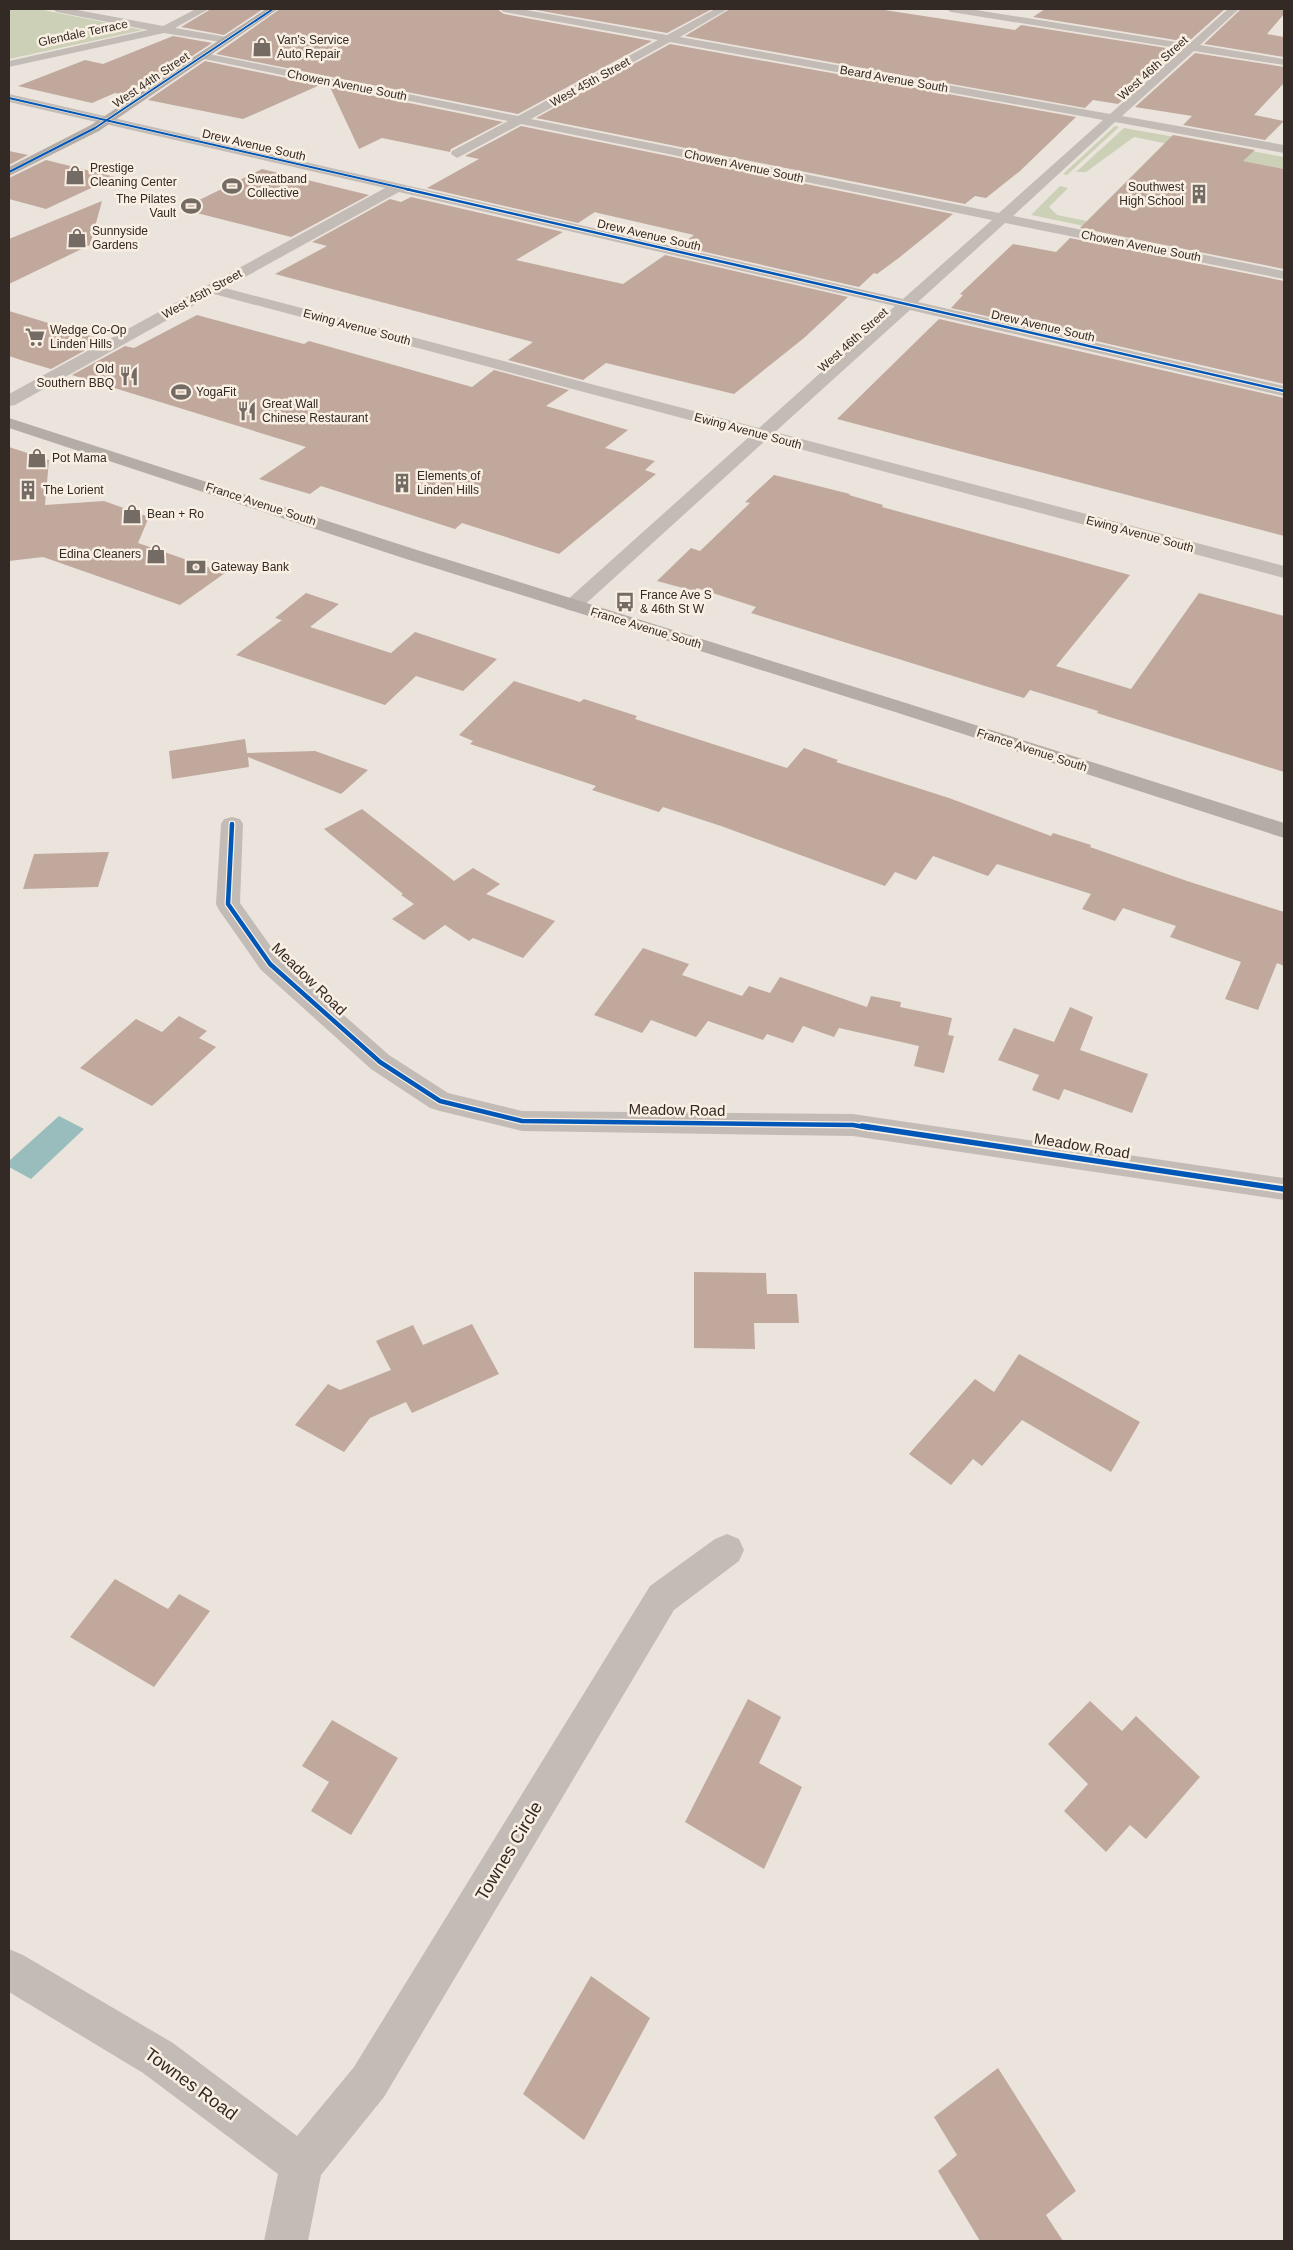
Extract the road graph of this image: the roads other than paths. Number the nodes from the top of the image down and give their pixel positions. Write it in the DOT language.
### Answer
graph roads {
  1 [pos="58,9"];
  2 [pos="204,9"];
  3 [pos="272,9"];
  4 [pos="504,9"];
  5 [pos="723,9"];
  6 [pos="951,9"];
  7 [pos="1234,9"];
  8 [pos="164,30"];
  9 [pos="669,38"];
  10 [pos="227,40"];
  11 [pos="1192,47"];
  12 [pos="204,56"];
  13 [pos="1284,62"];
  14 [pos="9,64"];
  15 [pos="9,98"];
  16 [pos="1112,118"];
  17 [pos="520,120"];
  18 [pos="107,121"];
  19 [pos="1284,149"];
  20 [pos="456,154"];
  21 [pos="9,172"];
  22 [pos="395,188"];
  23 [pos="1002,218"];
  24 [pos="1284,275"];
  25 [pos="212,288"];
  26 [pos="908,305"];
  27 [pos="1284,391"];
  28 [pos="9,401"];
  29 [pos="9,423"];
  30 [pos="762,434"];
  31 [pos="1284,572"];
  32 [pos="572,605"];
  33 [pos="232,824"];
  34 [pos="1284,831"];
  35 [pos="1284,1189"];
  36 [pos="727,1550"];
  37 [pos="9,1968"];
  38 [pos="301,2165"];
  39 [pos="286,2241"];
  1 -- 8 [label="street"];
  2 -- 8 [label="street"];
  3 -- 10 [label="main road, West 44th Street"];
  4 -- 9 [label="street, Beard Avenue South"];
  5 -- 9 [label="street, West 45th Street"];
  6 -- 11 [label="street"];
  7 -- 11 [label="street, West 46th Street"];
  8 -- 10 [label="street"];
  8 -- 14 [label="street, Glendale Terrace"];
  9 -- 16 [label="street, Beard Avenue South"];
  9 -- 17 [label="street, West 45th Street"];
  10 -- 12 [label="main road, West 44th Street"];
  11 -- 13 [label="street"];
  11 -- 16 [label="street, West 46th Street"];
  12 -- 17 [label="street, Chowen Avenue South"];
  12 -- 18 [label="main road, West 44th Street"];
  15 -- 18 [label="street, Drew Avenue South"];
  16 -- 19 [label="street, Beard Avenue South"];
  16 -- 23 [label="street, West 46th Street"];
  17 -- 20 [label="street, West 45th Street"];
  17 -- 23 [label="street, Chowen Avenue South"];
  18 -- 21 [label="main road, West 44th Street"];
  18 -- 22 [label="street, Drew Avenue South"];
  22 -- 25 [label="street, West 45th Street"];
  22 -- 26 [label="street, Drew Avenue South"];
  23 -- 24 [label="street, Chowen Avenue South"];
  23 -- 26 [label="street, West 46th Street"];
  25 -- 28 [label="street, West 45th Street"];
  25 -- 30 [label="street, Ewing Avenue South"];
  26 -- 27 [label="street, Drew Avenue South"];
  26 -- 30 [label="street, West 46th Street"];
  29 -- 32 [label="main road, France Avenue South"];
  30 -- 31 [label="street, Ewing Avenue South"];
  30 -- 32 [label="street, West 46th Street"];
  32 -- 34 [label="main road, France Avenue South"];
  33 -- 35 [label="street, Meadow Road"];
  36 -- 38 [label="street, Townes Circle"];
  37 -- 38 [label="street, Townes Road"];
  38 -- 39 [label="street"];
}
